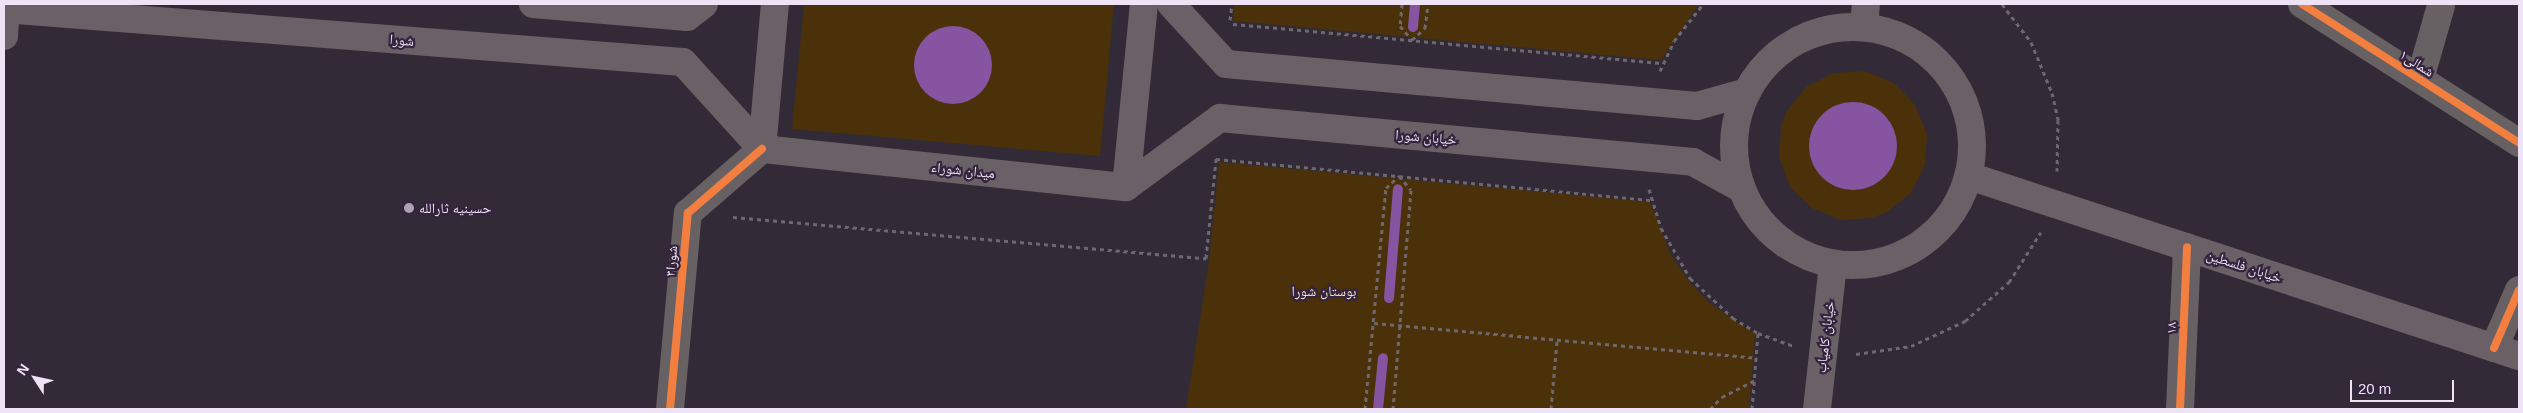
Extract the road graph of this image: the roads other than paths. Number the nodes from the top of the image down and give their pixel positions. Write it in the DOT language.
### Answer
graph roads {
  1 [pos="533,4"];
  2 [pos="704,4"];
  3 [pos="775,4"];
  4 [pos="1144,4"];
  5 [pos="1171,4"];
  6 [pos="2302,4"];
  7 [pos="2441,6"];
  8 [pos="5,7"];
  9 [pos="1865,15"];
  10 [pos="4,36"];
  11 [pos="2420,79"];
  12 [pos="1746,92"];
  13 [pos="2519,143"];
  14 [pos="762,149"];
  15 [pos="1969,176"];
  16 [pos="1126,187"];
  17 [pos="1742,189"];
  18 [pos="2187,248"];
  19 [pos="1834,264"];
  20 [pos="2519,290"];
  21 [pos="2507,352"];
  22 [pos="670,409"];
  23 [pos="1817,409"];
  24 [pos="2180,409"];
  1 -- 2 [label="main road"];
  3 -- 14 [label="main road"];
  4 -- 16 [label="main road"];
  5 -- 12 [label="main road"];
  6 -- 11 [label="street, شمالی۱"];
  7 -- 11 [label="street"];
  8 -- 10 [label="main road"];
  8 -- 14 [label="main road, شورا"];
  9 -- 12 [label="main road"];
  9 -- 15 [label="main road"];
  11 -- 13 [label="street, شمالی۱"];
  12 -- 17 [label="main road"];
  14 -- 16 [label="main road, میدان شوراء"];
  14 -- 22 [label="street, شورا۳"];
  15 -- 18 [label="main road, خیابان فلسطین"];
  15 -- 19 [label="main road"];
  16 -- 17 [label="main road, خیابان شورا"];
  17 -- 19 [label="main road"];
  18 -- 21 [label="main road, خیابان فلسطین"];
  18 -- 24 [label="street, ۱۸"];
  19 -- 23 [label="main road, خیابان کامیاب"];
  20 -- 21 [label="street"];
}
